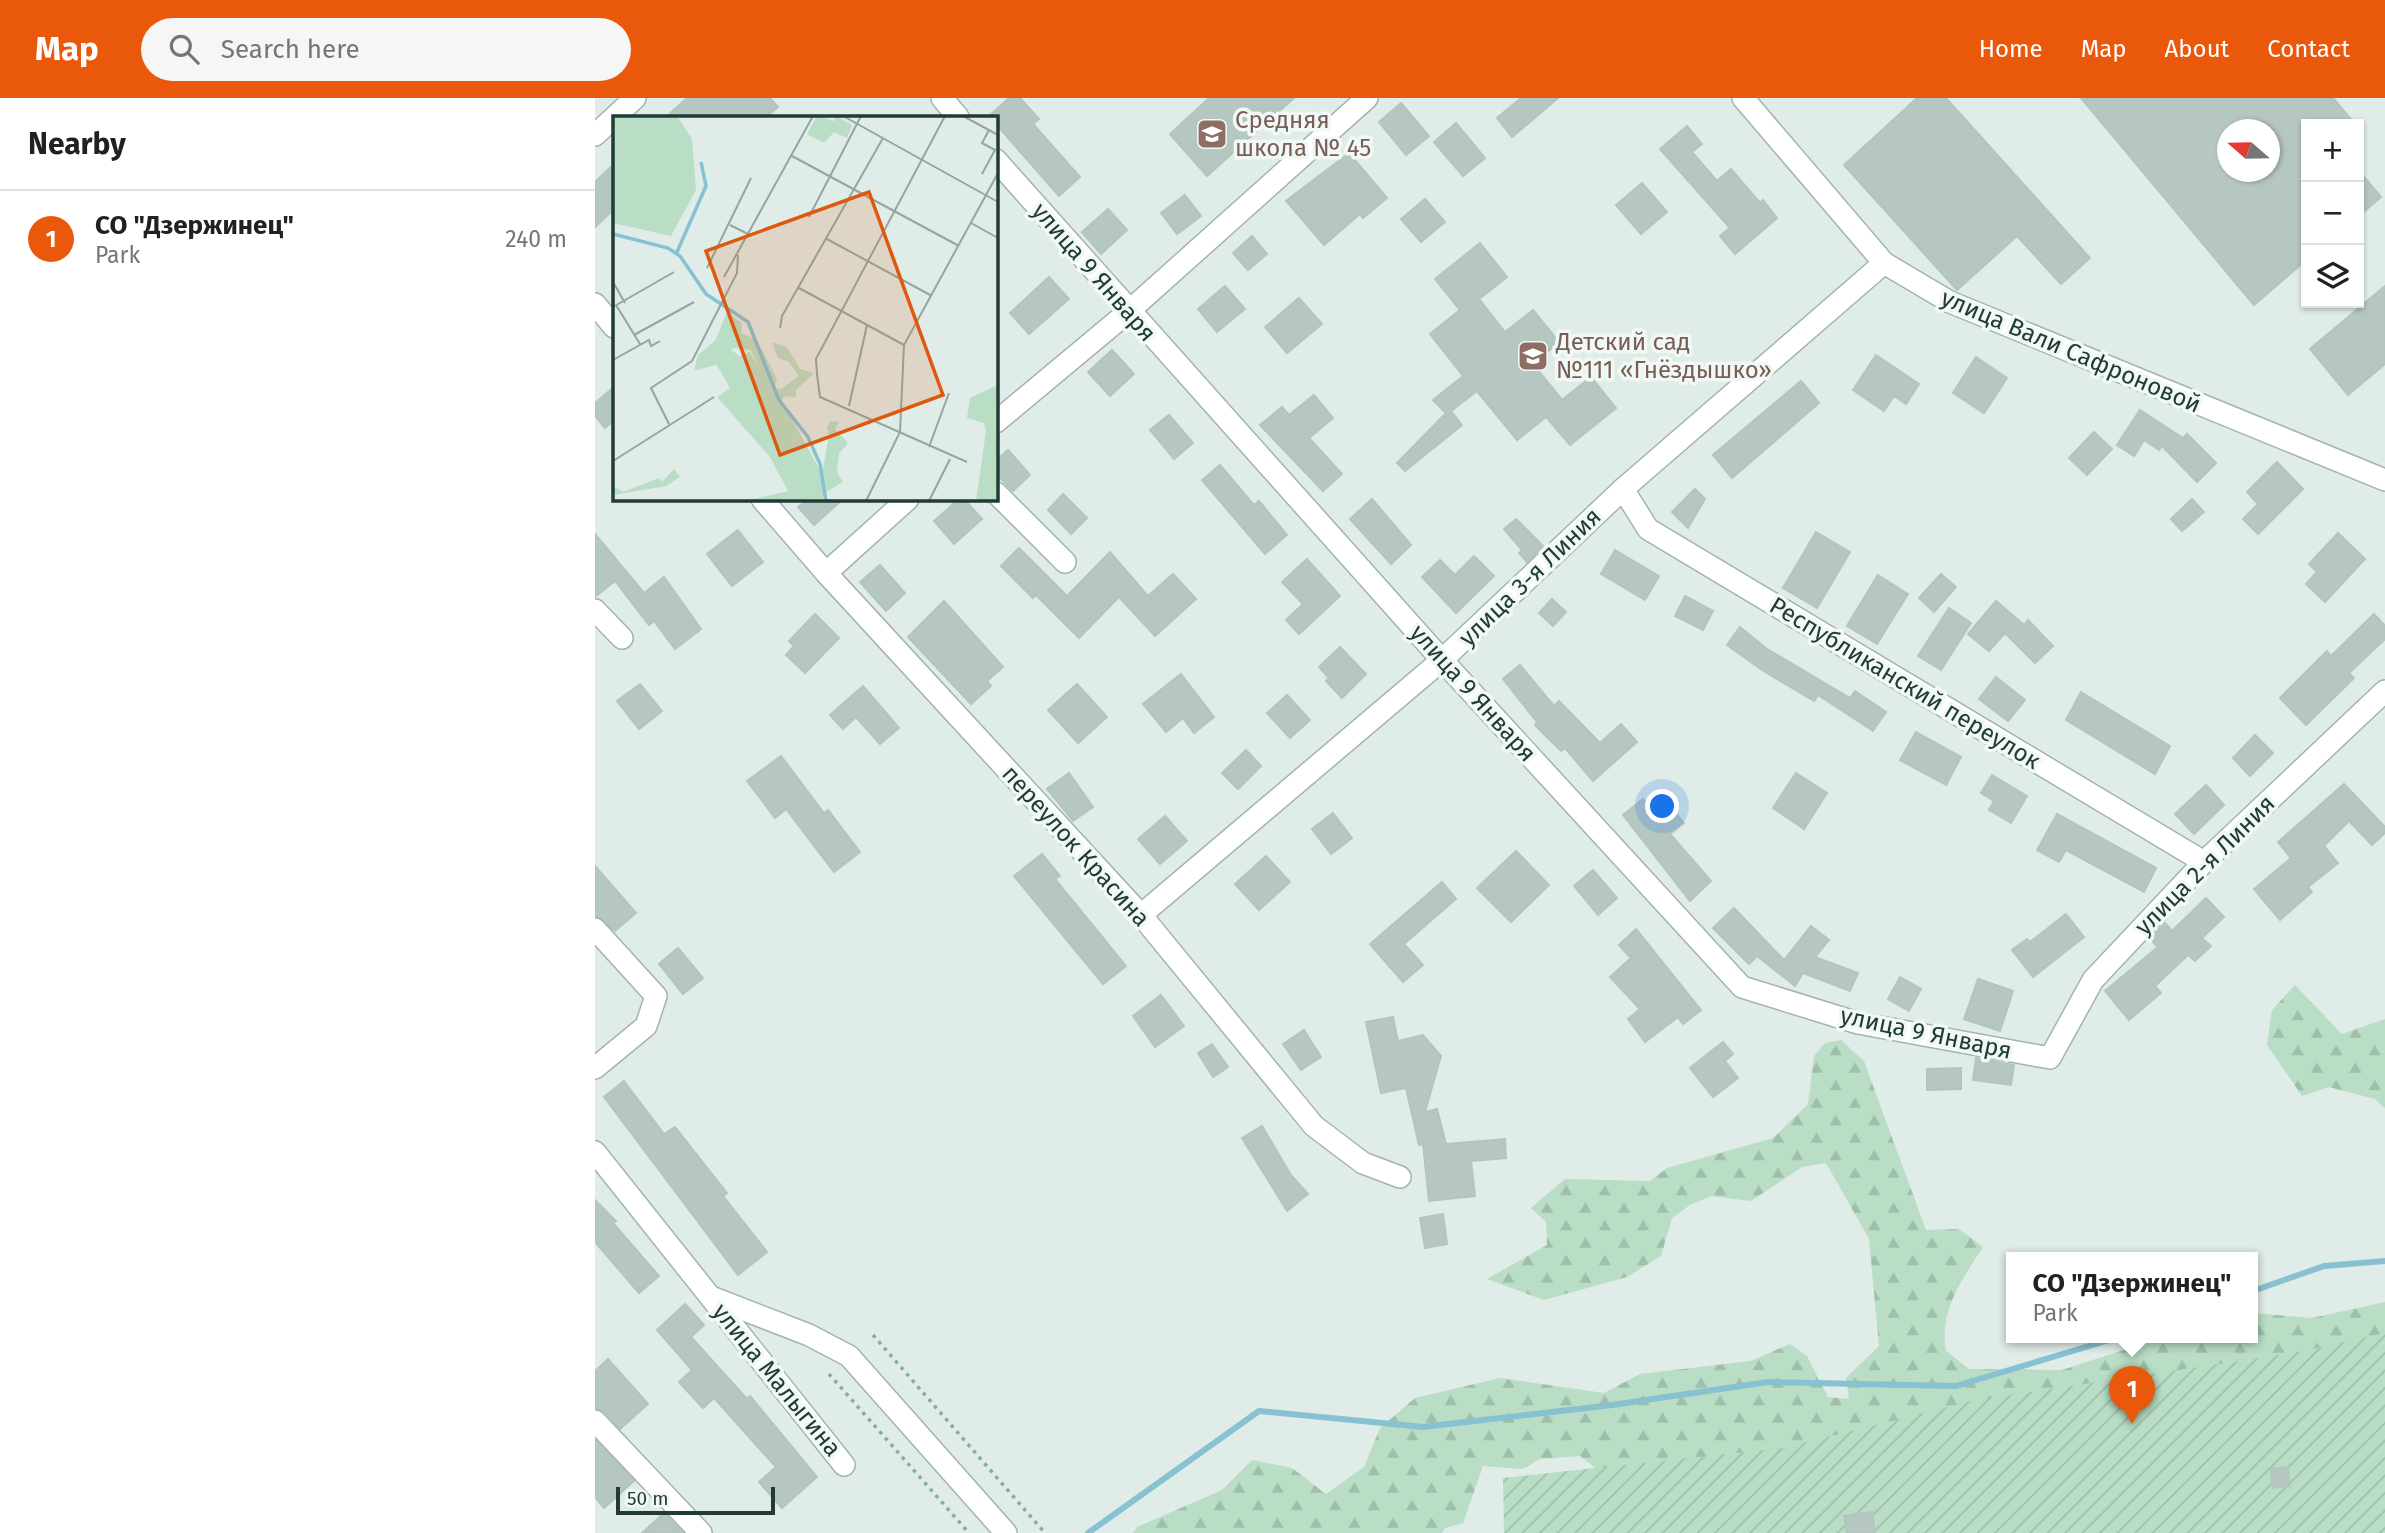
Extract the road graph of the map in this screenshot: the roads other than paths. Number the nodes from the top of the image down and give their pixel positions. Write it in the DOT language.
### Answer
graph roads {
  1 [pos="635,98"];
  2 [pos="942,98"];
  3 [pos="1367,98"];
  4 [pos="1743,98"];
  5 [pos="616,116"];
  6 [pos="957,116"];
  7 [pos="613,118"];
  8 [pos="595,135"];
  9 [pos="997,161"];
  10 [pos="1884,263"];
  11 [pos="595,304"];
  12 [pos="1128,312"];
  13 [pos="613,326"];
  14 [pos="997,421"];
  15 [pos="2385,480"];
  16 [pos="1622,489"];
  17 [pos="997,494"];
  18 [pos="763,500"];
  19 [pos="907,500"];
  20 [pos="1065,562"];
  21 [pos="826,573"];
  22 [pos="595,610"];
  23 [pos="622,638"];
  24 [pos="1442,660"];
  25 [pos="2385,691"];
  26 [pos="2204,862"];
  27 [pos="1141,915"];
  28 [pos="595,929"];
  29 [pos="2050,1058"];
  30 [pos="595,1068"];
  31 [pos="595,1152"];
  32 [pos="1399,1177"];
  33 [pos="709,1296"];
  34 [pos="595,1421"];
  35 [pos="844,1465"];
  36 [pos="701,1533"];
  37 [pos="1006,1533"];
  1 -- 5 [label="street"];
  2 -- 6 [label="street"];
  3 -- 12 [label="street"];
  4 -- 10 [label="street, улица Вали Сафроновой"];
  7 -- 8 [label="street"];
  9 -- 12 [label="street, улица 9 Января"];
  10 -- 15 [label="street, улица Вали Сафроновой"];
  10 -- 16 [label="street, улица 3-я Линия"];
  11 -- 13 [label="street"];
  12 -- 14 [label="street"];
  12 -- 24 [label="street, улица 9 Января"];
  16 -- 24 [label="street, улица 3-я Линия"];
  16 -- 26 [label="street, Республиканский переулок"];
  17 -- 20 [label="street"];
  18 -- 21 [label="street, переулок Красина"];
  19 -- 21 [label="street"];
  21 -- 27 [label="street, переулок Красина"];
  22 -- 23 [label="street"];
  24 -- 27 [label="street, улица 3-я Линия"];
  24 -- 29 [label="street, улица 9 Января"];
  25 -- 26 [label="street, улица 2-я Линия"];
  26 -- 29 [label="street, улица 2-я Линия"];
  27 -- 32 [label="street, переулок Красина"];
  28 -- 30 [label="street"];
  31 -- 33 [label="street, улица Малыгина"];
  33 -- 35 [label="street, улица Малыгина"];
  33 -- 37 [label="street, улица Малыгина"];
  34 -- 36 [label="street"];
}
